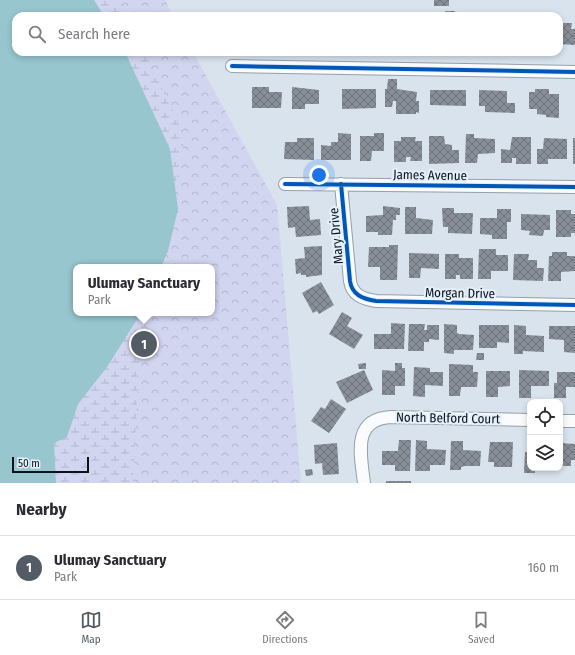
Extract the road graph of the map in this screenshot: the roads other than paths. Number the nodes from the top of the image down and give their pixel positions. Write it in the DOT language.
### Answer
graph roads {
  1 [pos="232,66"];
  2 [pos="575,72"];
  3 [pos="285,184"];
  4 [pos="341,184"];
  5 [pos="575,187"];
  6 [pos="351,286"];
  7 [pos="575,305"];
  8 [pos="527,420"];
  9 [pos="563,421"];
  10 [pos="575,421"];
  11 [pos="364,483"];
  1 -- 2 [label="street"];
  3 -- 4 [label="street, James Avenue"];
  4 -- 5 [label="street, James Avenue"];
  4 -- 6 [label="street, Mary Drive"];
  6 -- 7 [label="street, Morgan Drive"];
  8 -- 11 [label="street, North Belford Court"];
  9 -- 10 [label="street"];
}
